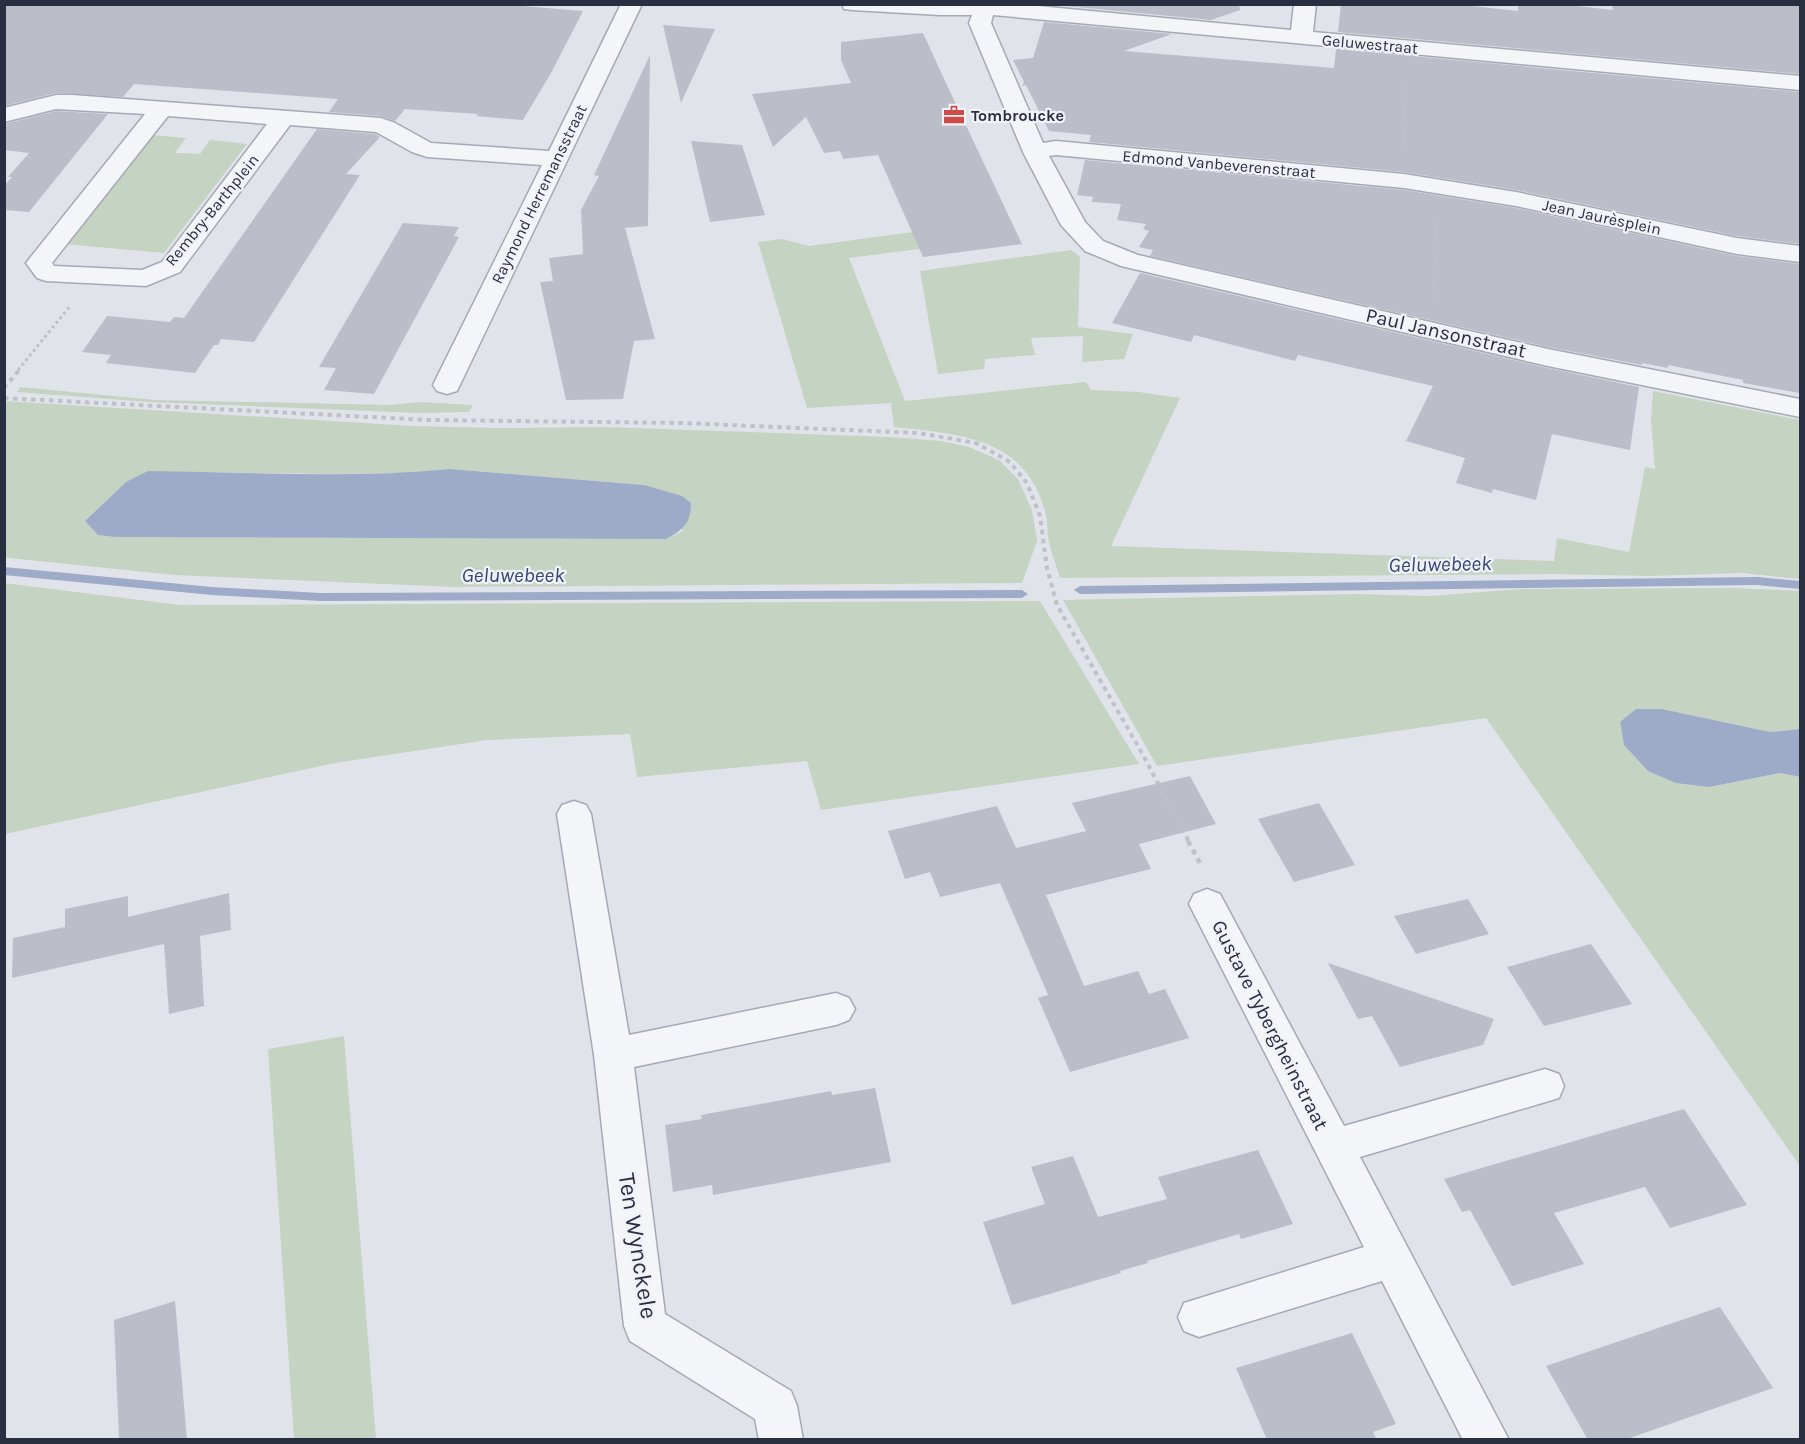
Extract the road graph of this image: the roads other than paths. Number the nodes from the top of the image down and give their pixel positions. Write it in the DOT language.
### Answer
graph roads {
  1 [pos="632,4"];
  2 [pos="852,4"];
  3 [pos="1305,4"];
  4 [pos="986,6"];
  5 [pos="939,7"];
  6 [pos="1301,38"];
  7 [pos="1800,82"];
  8 [pos="161,109"];
  9 [pos="4,116"];
  10 [pos="284,119"];
  11 [pos="1035,152"];
  12 [pos="556,159"];
  13 [pos="1404,181"];
  14 [pos="1800,254"];
  15 [pos="447,385"];
  16 [pos="1800,408"];
  17 [pos="574,814"];
  18 [pos="1207,904"];
  19 [pos="836,1009"];
  20 [pos="613,1055"];
  21 [pos="1545,1086"];
  22 [pos="1333,1147"];
  23 [pos="1392,1257"];
  24 [pos="1199,1317"];
  25 [pos="781,1440"];
  26 [pos="1487,1440"];
  1 -- 12 [label="street, Raymond Herremansstraat"];
  2 -- 5 [label="street, Geluwestraat"];
  3 -- 6 [label="street"];
  4 -- 5 [label="street, Geluwestraat"];
  4 -- 6 [label="street, Geluwestraat"];
  4 -- 11 [label="street"];
  6 -- 7 [label="street, Geluwestraat"];
  8 -- 9 [label="street"];
  8 -- 10 [label="street"];
  8 -- 10 [label="street, Rembry-Barthplein"];
  10 -- 12 [label="street"];
  11 -- 13 [label="street, Edmond Vanbeverenstraat"];
  11 -- 16 [label="street, Paul Jansonstraat"];
  12 -- 15 [label="street, Raymond Herremansstraat"];
  13 -- 14 [label="street, Jean Jaurèsplein"];
  17 -- 20 [label="street, Ten Wynckele"];
  18 -- 22 [label="street, Gustave Tybergheinstraat"];
  19 -- 20 [label="street"];
  20 -- 25 [label="street, Ten Wynckele"];
  21 -- 22 [label="street, Gustave Tybergheinstraat"];
  22 -- 23 [label="street, Gustave Tybergheinstraat"];
  23 -- 24 [label="street"];
  23 -- 26 [label="street, Gustave Tybergheinstraat"];
}
